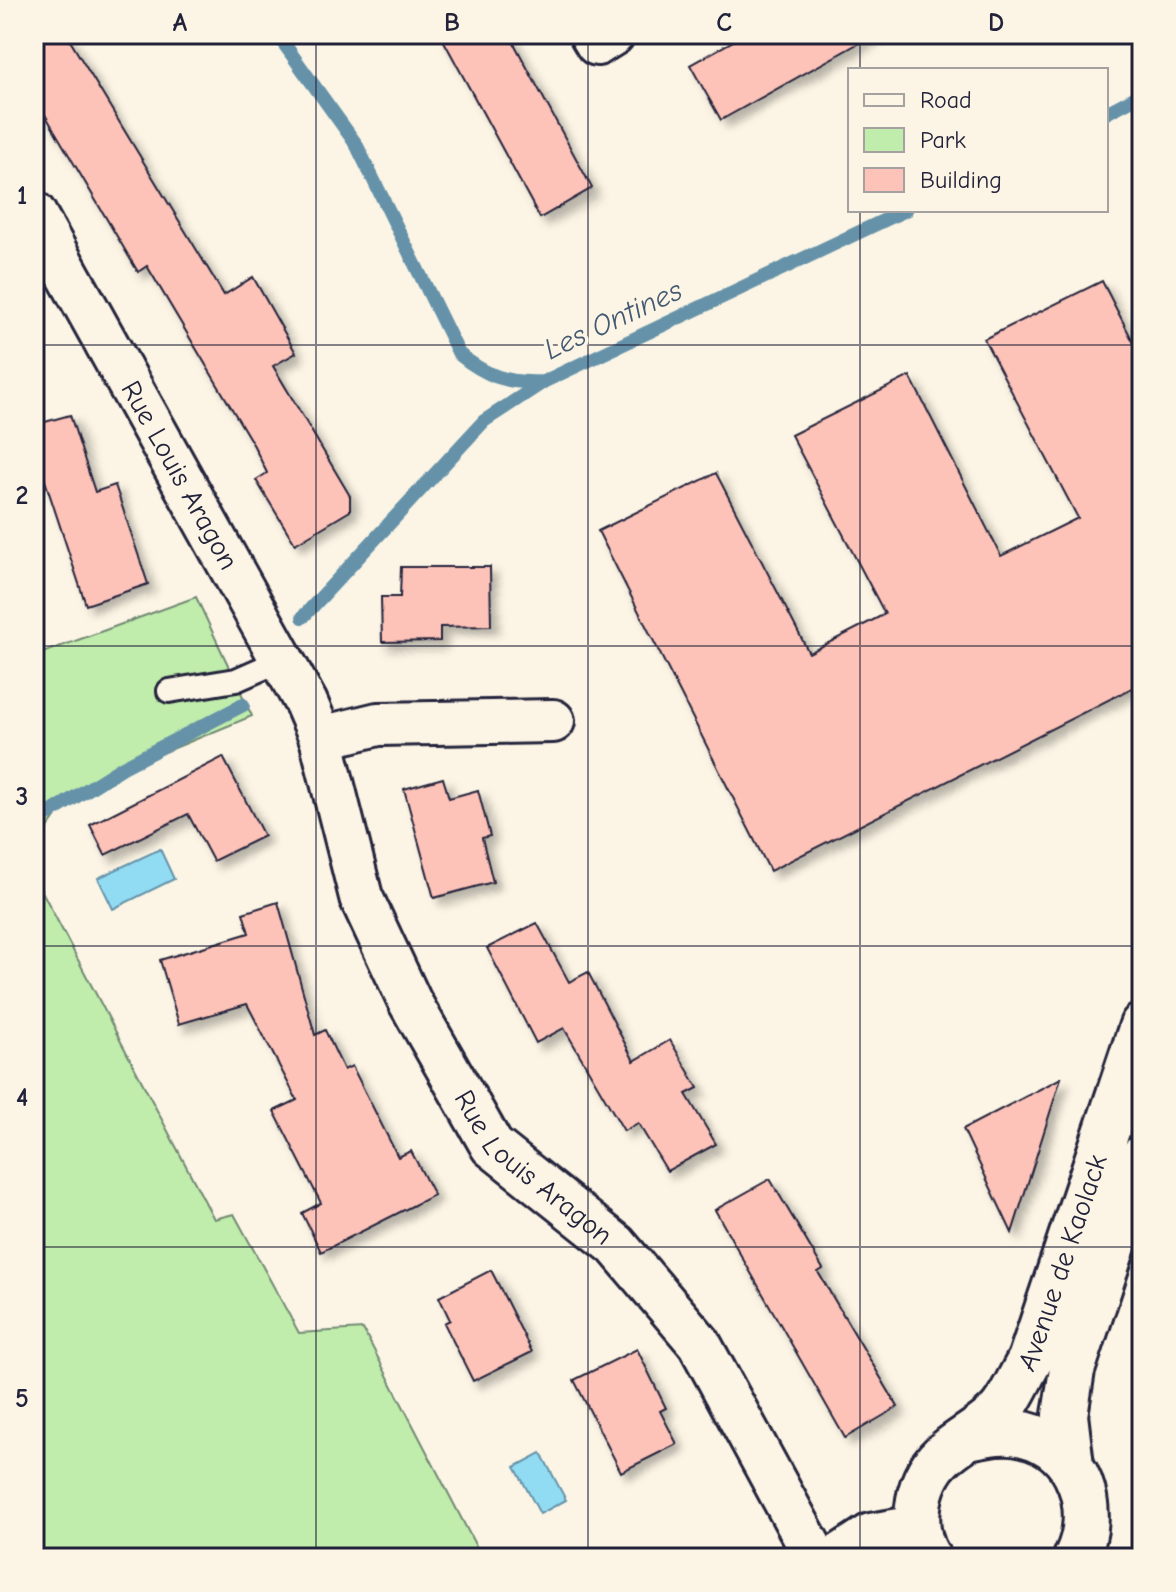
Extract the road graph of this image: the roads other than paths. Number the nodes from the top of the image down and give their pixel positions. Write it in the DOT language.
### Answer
graph roads {
  1 [pos="591,34"];
  2 [pos="613,34"];
  3 [pos="34,213"];
  4 [pos="284,659"];
  5 [pos="169,691"];
  6 [pos="553,721"];
  7 [pos="321,738"];
  8 [pos="1142,1026"];
  9 [pos="1142,1158"];
  10 [pos="1135,1202"];
  11 [pos="1059,1274"];
  12 [pos="968,1437"];
  13 [pos="1071,1465"];
  14 [pos="923,1543"];
  15 [pos="816,1558"];
  16 [pos="836,1558"];
  17 [pos="1076,1558"];
  1 -- 2 [label="street"];
  3 -- 4 [label="street, Rue Louis Aragon"];
  4 -- 5 [label="lane"];
  4 -- 7 [label="street, Rue Louis Aragon"];
  6 -- 7 [label="street"];
  7 -- 15 [label="street, Rue Louis Aragon"];
  8 -- 11 [label="street, Avenue de Kaolack"];
  9 -- 10 [label="street, Avenue de Kaolack"];
  10 -- 11 [label="street"];
  10 -- 13 [label="street, Avenue de Kaolack"];
  11 -- 12 [label="street, Avenue de Kaolack"];
  12 -- 13 [label="street"];
  12 -- 14 [label="street, Avenue de Kaolack"];
  13 -- 17 [label="street, Avenue de Kaolack"];
  14 -- 16 [label="street"];
}
